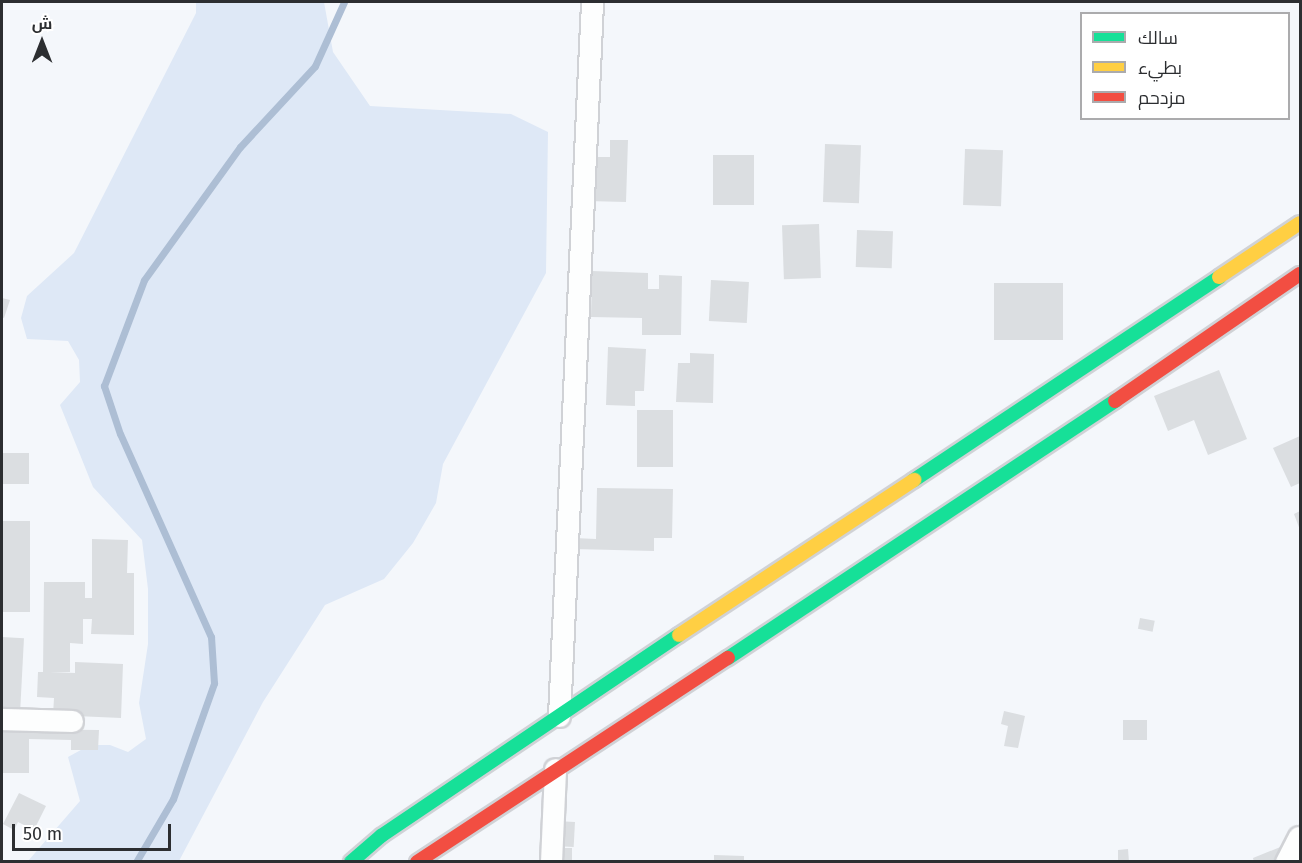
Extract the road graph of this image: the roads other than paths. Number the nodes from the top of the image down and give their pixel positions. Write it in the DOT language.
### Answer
graph roads {
  1 [pos="592,2"];
  2 [pos="1300,223"];
  3 [pos="1300,274"];
  4 [pos="559,716"];
  5 [pos="2,720"];
  6 [pos="72,721"];
  7 [pos="555,769"];
  8 [pos="1299,837"];
  9 [pos="351,861"];
  10 [pos="417,861"];
  11 [pos="551,861"];
  12 [pos="1286,861"];
  1 -- 4 [label="street"];
  2 -- 4 [label="highway"];
  3 -- 7 [label="highway"];
  4 -- 9 [label="highway"];
  5 -- 6 [label="street"];
  7 -- 10 [label="highway"];
  7 -- 11 [label="street"];
  8 -- 12 [label="street"];
}
